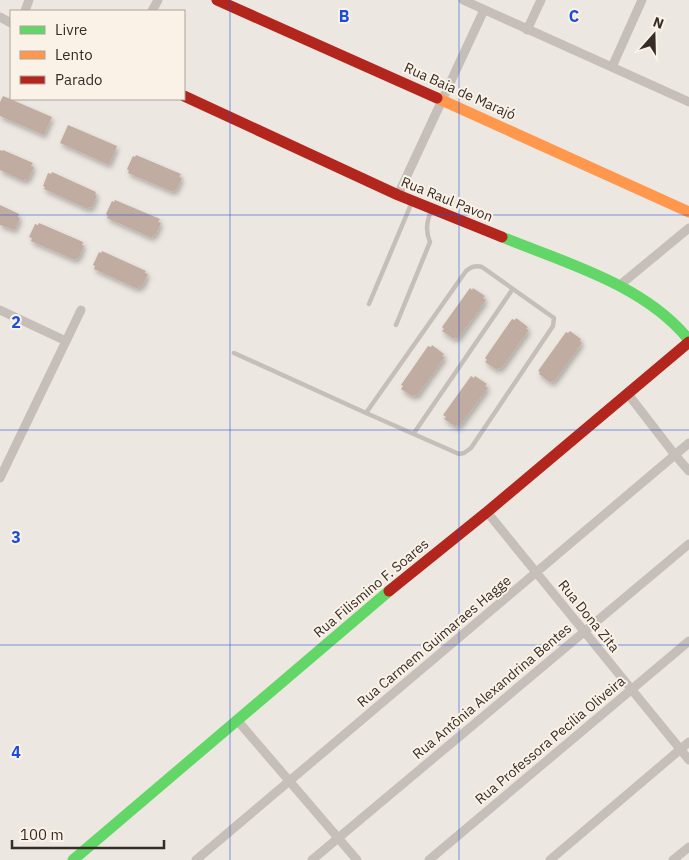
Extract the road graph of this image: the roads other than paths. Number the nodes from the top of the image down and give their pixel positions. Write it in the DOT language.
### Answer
graph roads {
  1 [pos="217,0"];
  2 [pos="463,0"];
  3 [pos="541,0"];
  4 [pos="642,0"];
  5 [pos="484,10"];
  6 [pos="527,30"];
  7 [pos="612,67"];
  8 [pos="185,96"];
  9 [pos="442,99"];
  10 [pos="689,102"];
  11 [pos="398,195"];
  12 [pos="412,201"];
  13 [pos="432,209"];
  14 [pos="689,212"];
  15 [pos="689,228"];
  16 [pos="620,285"];
  17 [pos="512,290"];
  18 [pos="369,304"];
  19 [pos="0,310"];
  20 [pos="81,310"];
  21 [pos="396,325"];
  22 [pos="66,341"];
  23 [pos="689,341"];
  24 [pos="234,353"];
  25 [pos="628,394"];
  26 [pos="366,412"];
  27 [pos="414,433"];
  28 [pos="689,443"];
  29 [pos="675,455"];
  30 [pos="689,471"];
  31 [pos="0,478"];
  32 [pos="487,512"];
  33 [pos="689,544"];
  34 [pos="536,574"];
  35 [pos="585,632"];
  36 [pos="689,641"];
  37 [pos="633,690"];
  38 [pos="237,720"];
  39 [pos="689,742"];
  40 [pos="680,750"];
  41 [pos="689,760"];
  42 [pos="289,780"];
  43 [pos="338,838"];
  44 [pos="689,847"];
  45 [pos="74,860"];
  46 [pos="196,860"];
  47 [pos="312,860"];
  48 [pos="357,860"];
  49 [pos="429,860"];
  50 [pos="550,860"];
  51 [pos="673,860"];
  1 -- 9 [label="street, Rua Baia de Marajó"];
  2 -- 5 [label="street"];
  3 -- 6 [label="street"];
  4 -- 7 [label="street"];
  5 -- 6 [label="street"];
  5 -- 9 [label="street"];
  6 -- 7 [label="street"];
  7 -- 10 [label="street"];
  8 -- 11 [label="street, Rua Raul Pavon"];
  9 -- 11 [label="street"];
  9 -- 14 [label="street, Rua Baia de Marajó"];
  11 -- 12 [label="street, Rua Raul Pavon"];
  12 -- 13 [label="street, Rua Raul Pavon"];
  12 -- 18 [label="lane"];
  13 -- 16 [label="street, Rua Raul Pavon"];
  13 -- 21 [label="lane"];
  15 -- 16 [label="street"];
  16 -- 23 [label="street, Rua Raul Pavon"];
  17 -- 26 [label="lane"];
  17 -- 27 [label="lane"];
  17 -- 27 [label="lane"];
  19 -- 22 [label="street"];
  20 -- 22 [label="street"];
  22 -- 31 [label="street"];
  23 -- 25 [label="street, Rua Filismino F. Soares"];
  24 -- 26 [label="lane"];
  25 -- 29 [label="street"];
  25 -- 32 [label="street, Rua Filismino F. Soares"];
  26 -- 27 [label="lane"];
  28 -- 29 [label="street, Rua Carmem Guimaraes Hagge"];
  29 -- 30 [label="street"];
  29 -- 34 [label="street, Rua Carmem Guimaraes Hagge"];
  32 -- 34 [label="street, Rua Dona Zita"];
  32 -- 38 [label="street, Rua Filismino F. Soares"];
  33 -- 35 [label="street, Rua Antônia Alexandrina Bentes"];
  34 -- 35 [label="street, Rua Dona Zita"];
  34 -- 42 [label="street, Rua Carmem Guimaraes Hagge"];
  35 -- 37 [label="street, Rua Dona Zita"];
  35 -- 43 [label="street, Rua Antônia Alexandrina Bentes"];
  36 -- 37 [label="street, Rua Professora Pecília Oliveira"];
  37 -- 40 [label="street, Rua Dona Zita"];
  37 -- 49 [label="street, Rua Professora Pecília Oliveira"];
  38 -- 42 [label="street"];
  38 -- 45 [label="street, Rua Filismino F. Soares"];
  39 -- 40 [label="street"];
  40 -- 41 [label="street, Rua Dona Zita"];
  40 -- 50 [label="street"];
  42 -- 43 [label="street"];
  42 -- 46 [label="street, Rua Carmem Guimaraes Hagge"];
  43 -- 47 [label="street, Rua Antônia Alexandrina Bentes"];
  43 -- 48 [label="street"];
  44 -- 51 [label="street"];
}
